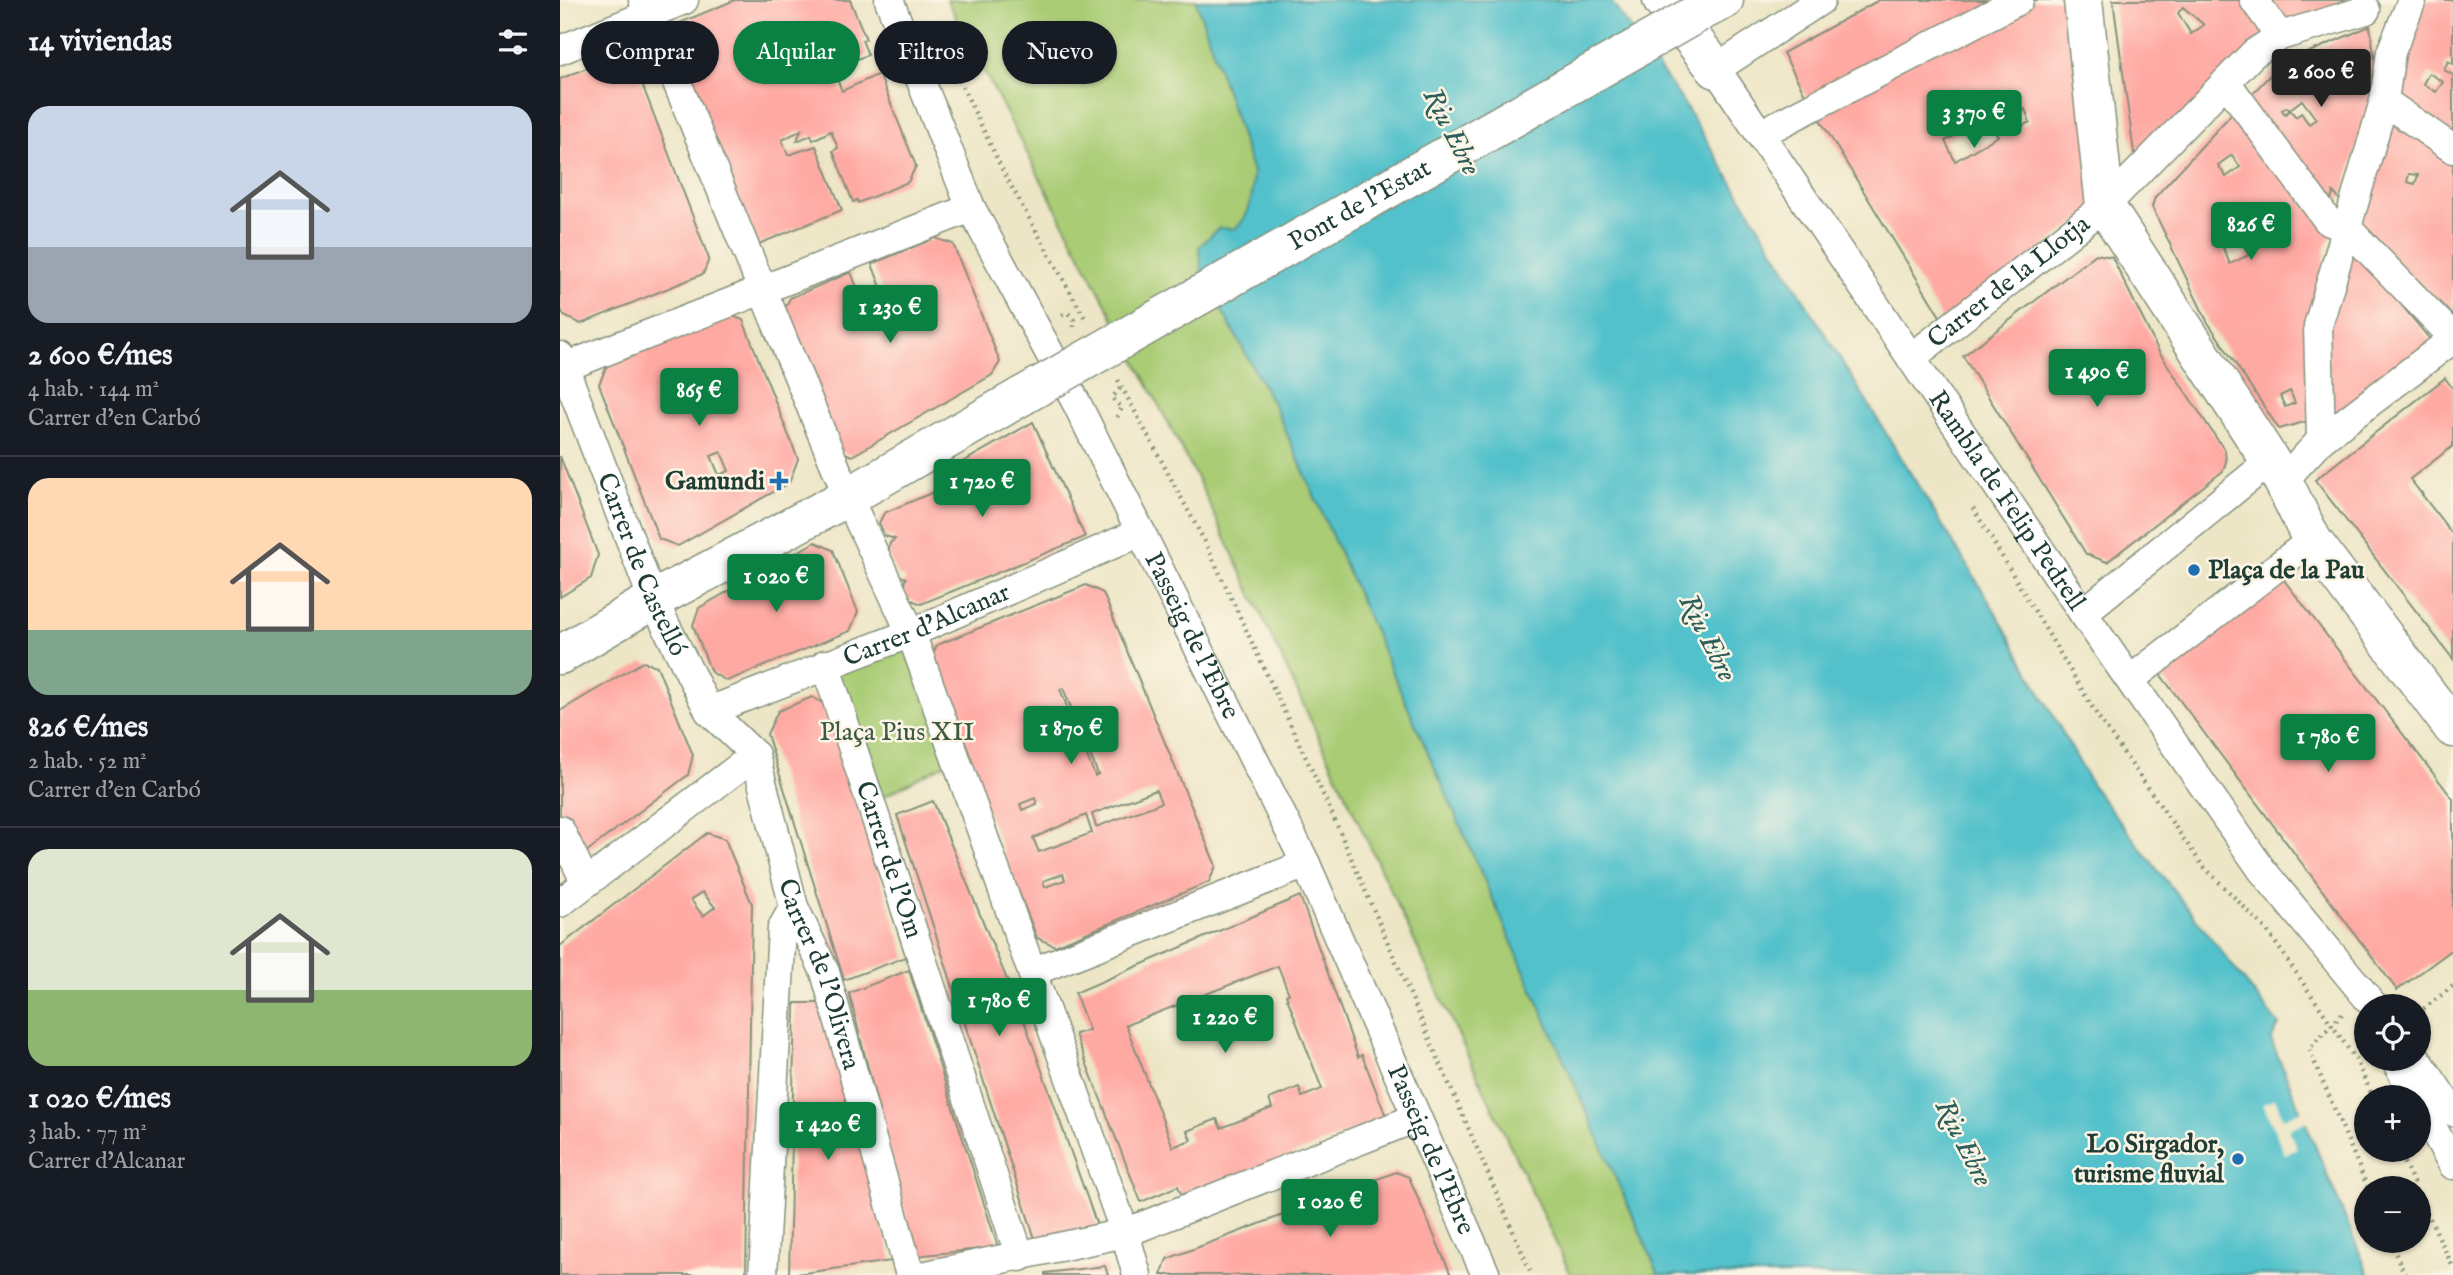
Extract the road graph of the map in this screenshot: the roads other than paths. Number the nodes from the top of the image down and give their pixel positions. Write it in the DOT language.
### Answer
graph roads {
  1 [pos="684,0"];
  2 [pos="889,0"];
  3 [pos="1662,0"];
  4 [pos="1821,0"];
  5 [pos="2019,0"];
  6 [pos="2083,0"];
  7 [pos="2254,0"];
  8 [pos="2412,0"];
  9 [pos="1711,7"];
  10 [pos="646,8"];
  11 [pos="2366,10"];
  12 [pos="2280,36"];
  13 [pos="560,50"];
  14 [pos="1716,69"];
  15 [pos="2226,82"];
  16 [pos="2384,101"];
  17 [pos="1760,134"];
  18 [pos="2453,149"];
  19 [pos="2105,206"];
  20 [pos="971,208"];
  21 [pos="2348,229"];
  22 [pos="762,289"];
  23 [pos="2453,338"];
  24 [pos="1911,358"];
  25 [pos="561,364"];
  26 [pos="2321,440"];
  27 [pos="2276,471"];
  28 [pos="848,497"];
  29 [pos="1141,532"];
  30 [pos="2312,540"];
  31 [pos="653,600"];
  32 [pos="2083,613"];
  33 [pos="911,633"];
  34 [pos="560,655"];
  35 [pos="825,664"];
  36 [pos="2131,679"];
  37 [pos="709,710"];
  38 [pos="2453,728"];
  39 [pos="755,755"];
  40 [pos="560,830"];
  41 [pos="1306,864"];
  42 [pos="586,883"];
  43 [pos="560,903"];
  44 [pos="794,907"];
  45 [pos="1032,972"];
  46 [pos="2361,994"];
  47 [pos="2425,1071"];
  48 [pos="2453,1112"];
  49 [pos="1416,1118"];
  50 [pos="2431,1125"];
  51 [pos="2453,1165"];
  52 [pos="1125,1234"];
  53 [pos="1020,1257"];
  54 [pos="763,1275"];
  55 [pos="910,1275"];
  56 [pos="927,1275"];
  57 [pos="1137,1275"];
  58 [pos="1486,1275"];
  1 -- 10 [label="street"];
  2 -- 20 [label="street, Passeig de l'Ebre"];
  3 -- 14 [label="street, Rambla de Felip Pedrell"];
  4 -- 14 [label="street"];
  5 -- 17 [label="street"];
  6 -- 19 [label="street"];
  7 -- 12 [label="street"];
  8 -- 16 [label="street"];
  9 -- 28 [label="street, Pont de l'Estat, bridge"];
  10 -- 13 [label="street"];
  10 -- 22 [label="street"];
  11 -- 12 [label="street, Carrer de la Llotja"];
  12 -- 15 [label="street, Carrer de la Llotja"];
  14 -- 17 [label="street, Rambla de Felip Pedrell"];
  15 -- 19 [label="street, Carrer de la Llotja"];
  15 -- 21 [label="street"];
  16 -- 18 [label="street"];
  16 -- 21 [label="street"];
  17 -- 24 [label="street, Rambla de Felip Pedrell"];
  19 -- 24 [label="street, Carrer de la Llotja"];
  19 -- 27 [label="street"];
  20 -- 22 [label="street"];
  20 -- 29 [label="street, Passeig de l'Ebre"];
  21 -- 23 [label="street"];
  21 -- 26 [label="street"];
  22 -- 25 [label="street"];
  22 -- 28 [label="street"];
  23 -- 26 [label="street"];
  24 -- 32 [label="street, Rambla de Felip Pedrell"];
  25 -- 31 [label="street, Carrer de Castelló"];
  26 -- 27 [label="street"];
  27 -- 30 [label="street"];
  27 -- 32 [label="street"];
  28 -- 31 [label="street, Pont de l'Estat"];
  28 -- 33 [label="street"];
  29 -- 33 [label="street, Carrer d'Alcanar"];
  29 -- 41 [label="street, Passeig de l'Ebre"];
  30 -- 36 [label="street"];
  30 -- 38 [label="street"];
  31 -- 34 [label="street, Pont de l'Estat"];
  31 -- 37 [label="street, Carrer de Castelló"];
  32 -- 36 [label="street, Rambla de Felip Pedrell"];
  33 -- 35 [label="street, Carrer d'Alcanar"];
  33 -- 45 [label="street"];
  35 -- 37 [label="street, Carrer d'Alcanar"];
  35 -- 53 [label="street, Carrer de l'Om"];
  36 -- 46 [label="street, Rambla de Felip Pedrell"];
  37 -- 39 [label="street, Carrer de Castelló"];
  39 -- 42 [label="street"];
  39 -- 44 [label="street, Carrer de l'Olivera"];
  40 -- 42 [label="street"];
  41 -- 45 [label="street"];
  41 -- 49 [label="street, Passeig de l'Ebre"];
  42 -- 43 [label="street"];
  44 -- 54 [label="street"];
  44 -- 55 [label="street, Carrer de l'Olivera"];
  45 -- 52 [label="street"];
  47 -- 48 [label="street"];
  49 -- 52 [label="street"];
  49 -- 58 [label="street, Passeig de l'Ebre"];
  50 -- 51 [label="street"];
  52 -- 53 [label="street"];
  52 -- 57 [label="street"];
  53 -- 56 [label="street"];
}
